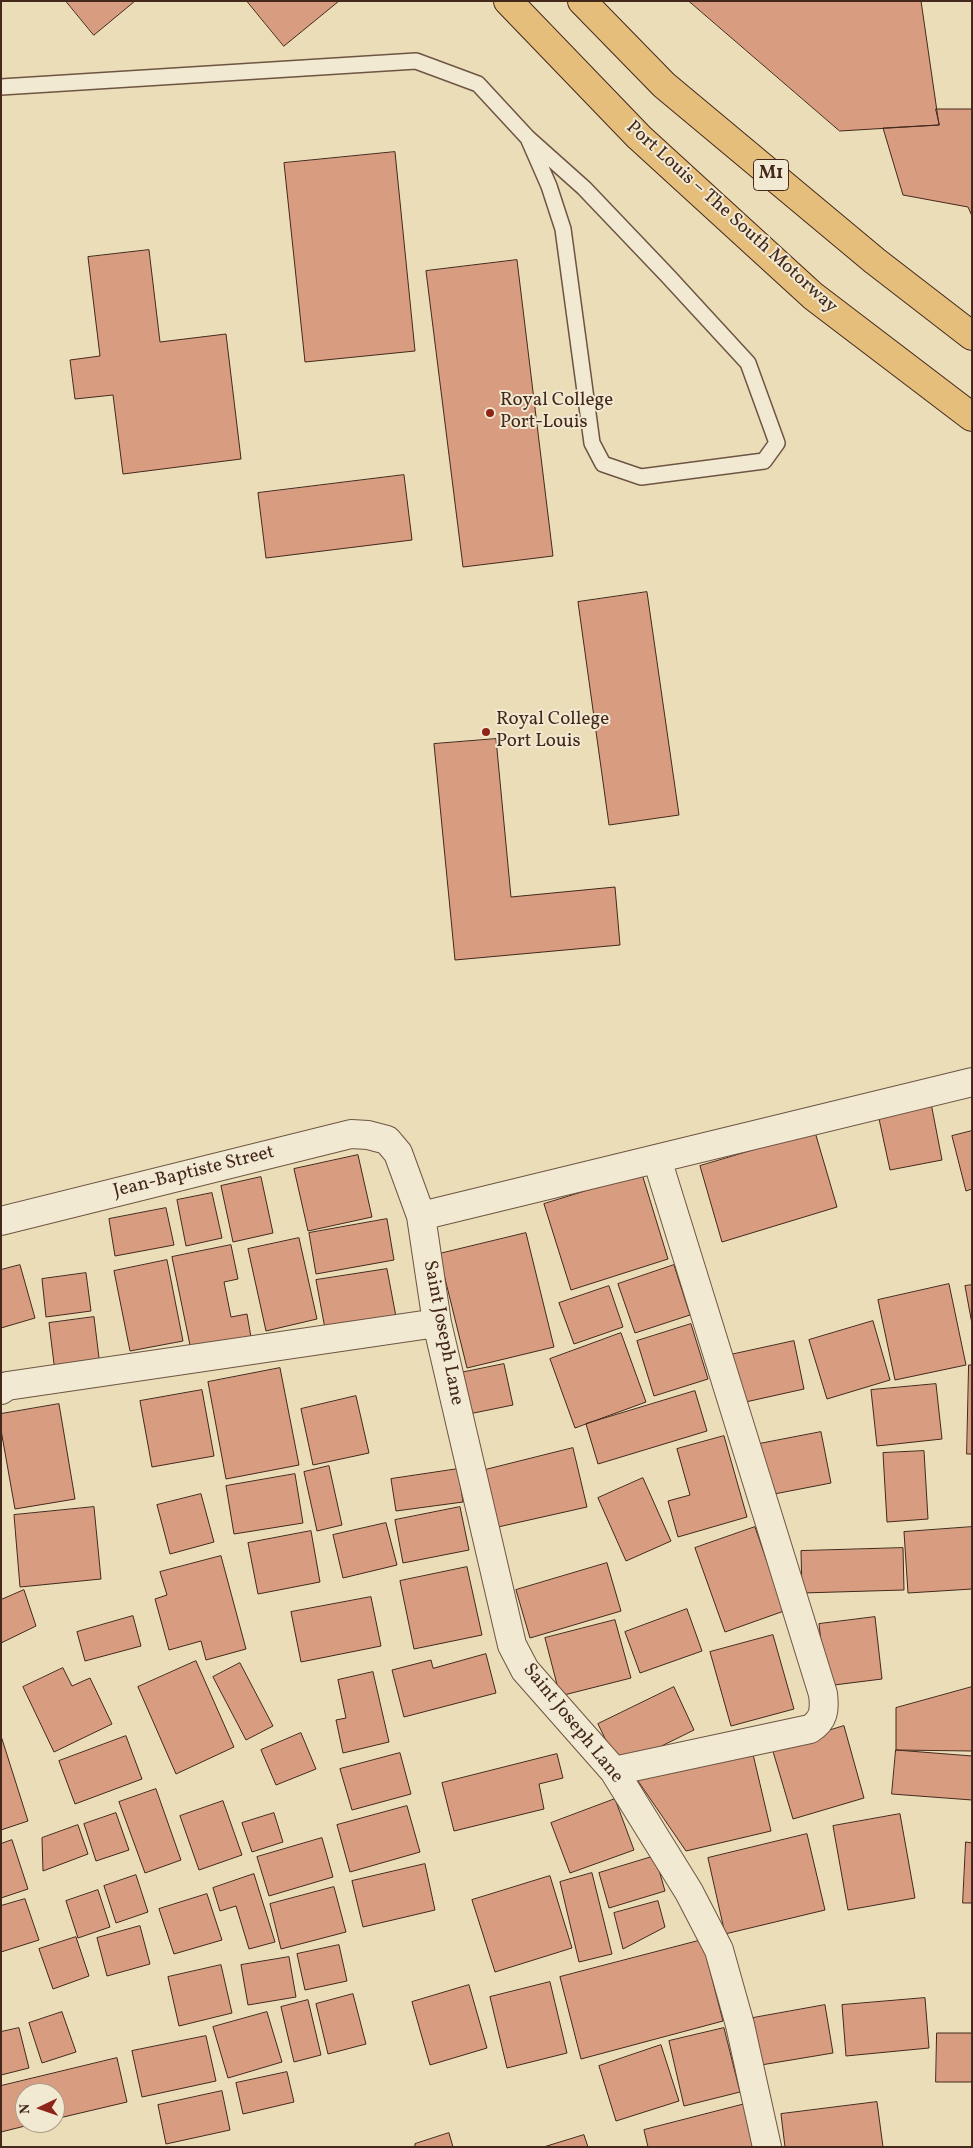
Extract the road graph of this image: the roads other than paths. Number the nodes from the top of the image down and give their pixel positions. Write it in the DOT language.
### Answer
graph roads {
  1 [pos="508,1"];
  2 [pos="582,1"];
  3 [pos="1,88"];
  4 [pos="528,138"];
  5 [pos="972,336"];
  6 [pos="972,417"];
  7 [pos="972,1082"];
  8 [pos="386,1140"];
  9 [pos="657,1159"];
  10 [pos="421,1216"];
  11 [pos="1,1221"];
  12 [pos="437,1323"];
  13 [pos="1,1390"];
  14 [pos="614,1771"];
  15 [pos="767,2147"];
  1 -- 6 [label="highway, Port Louis – The South Motorway"];
  2 -- 5 [label="highway, M1"];
  3 -- 4 [label="lane"];
  4 -- 4 [label="lane"];
  7 -- 9 [label="street"];
  8 -- 10 [label="street, Saint Joseph Lane"];
  8 -- 11 [label="street, Jean-Baptiste Street"];
  9 -- 10 [label="street"];
  9 -- 14 [label="street"];
  10 -- 12 [label="street, Saint Joseph Lane"];
  12 -- 13 [label="street"];
  12 -- 14 [label="street, Saint Joseph Lane"];
  14 -- 15 [label="street, Saint Joseph Lane"];
}
